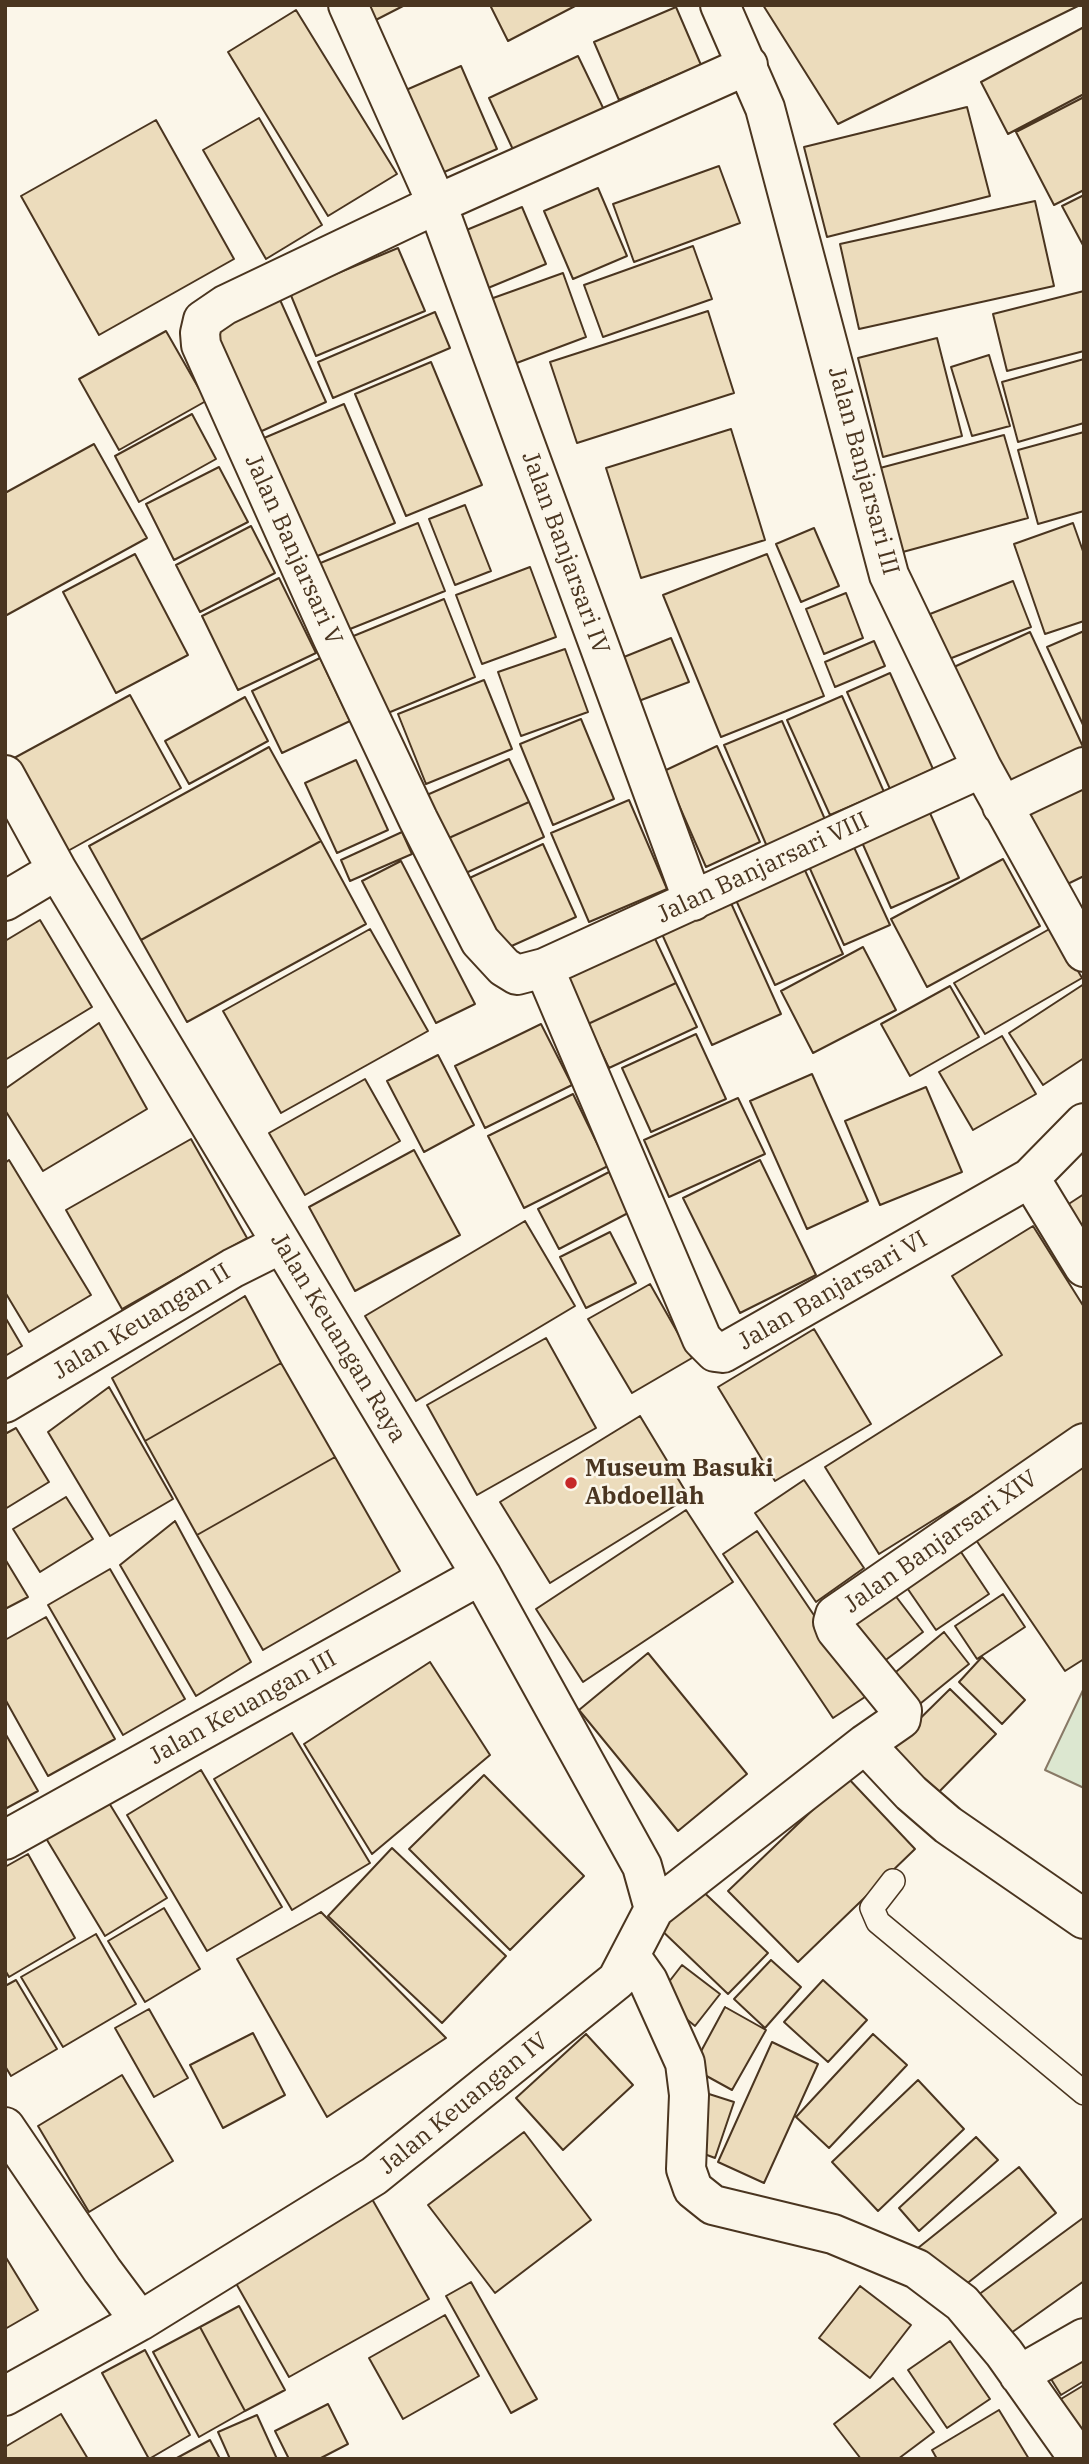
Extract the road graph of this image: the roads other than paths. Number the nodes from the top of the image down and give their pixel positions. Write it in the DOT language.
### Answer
graph roads {
  1 [pos="348,5"];
  2 [pos="720,5"];
  3 [pos="748,65"];
  4 [pos="437,204"];
  5 [pos="1084,767"];
  6 [pos="982,768"];
  7 [pos="5,775"];
  8 [pos="1002,806"];
  9 [pos="57,870"];
  10 [pos="5,901"];
  11 [pos="693,901"];
  12 [pos="1084,951"];
  13 [pos="544,968"];
  14 [pos="1084,1123"];
  15 [pos="1030,1178"];
  16 [pos="281,1244"];
  17 [pos="1084,1267"];
  18 [pos="5,1403"];
  19 [pos="1084,1443"];
  20 [pos="481,1575"];
  21 [pos="865,1744"];
  22 [pos="5,1840"];
  23 [pos="893,1881"];
  24 [pos="654,1909"];
  25 [pos="1084,1919"];
  26 [pos="631,1957"];
  27 [pos="1084,2093"];
  28 [pos="5,2127"];
  29 [pos="140,2321"];
  30 [pos="1084,2338"];
  31 [pos="1019,2375"];
  32 [pos="5,2396"];
  33 [pos="1079,2459"];
  1 -- 4 [label="street, Jalan Banjarsari IV"];
  2 -- 3 [label="street, Jalan Banjarsari III"];
  3 -- 4 [label="street"];
  3 -- 6 [label="street, Jalan Banjarsari III"];
  4 -- 11 [label="street, Jalan Banjarsari IV"];
  4 -- 13 [label="street, Jalan Banjarsari V"];
  5 -- 8 [label="street"];
  6 -- 8 [label="street, Jalan Banjarsari III"];
  6 -- 11 [label="street, Jalan Banjarsari VIII"];
  7 -- 9 [label="street, Jalan Keuangan Raya"];
  8 -- 12 [label="street, Jalan Banjarsari III"];
  9 -- 10 [label="street"];
  9 -- 16 [label="street, Jalan Keuangan Raya"];
  11 -- 13 [label="street, Jalan Banjarsari VIII"];
  13 -- 15 [label="street, Jalan Banjarsari VI"];
  14 -- 15 [label="street, Jalan Banjarsari VI"];
  15 -- 17 [label="street"];
  16 -- 18 [label="street, Jalan Keuangan II"];
  16 -- 20 [label="street, Jalan Keuangan Raya"];
  19 -- 21 [label="street, Jalan Banjarsari XIV"];
  20 -- 22 [label="street, Jalan Keuangan III"];
  20 -- 24 [label="street, Jalan Keuangan Raya"];
  21 -- 24 [label="street, Jalan Keuangan IV"];
  21 -- 25 [label="street"];
  23 -- 27 [label="lane"];
  24 -- 26 [label="street, Jalan Keuangan IV"];
  26 -- 29 [label="street, Jalan Keuangan IV"];
  26 -- 31 [label="street"];
  28 -- 29 [label="street"];
  29 -- 32 [label="street, Jalan Keuangan IV"];
  30 -- 31 [label="street"];
  31 -- 33 [label="street"];
}
